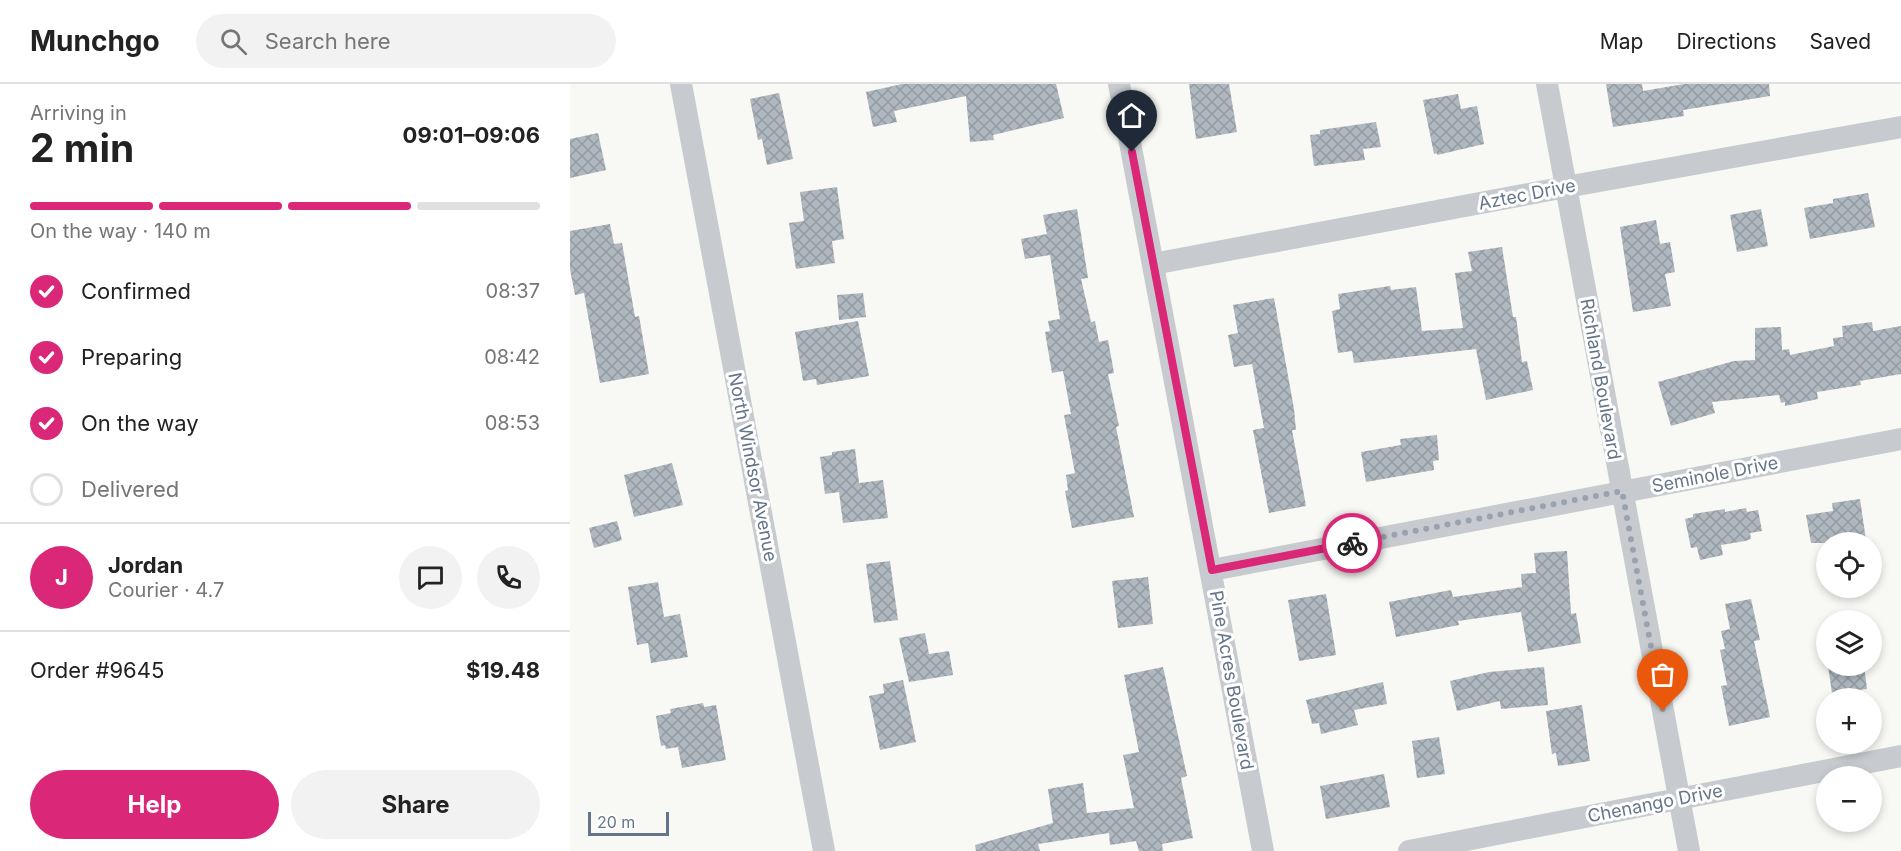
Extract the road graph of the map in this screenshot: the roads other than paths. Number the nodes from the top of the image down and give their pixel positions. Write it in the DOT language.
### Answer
graph roads {
  1 [pos="681,84"];
  2 [pos="1119,84"];
  3 [pos="1547,84"];
  4 [pos="1901,127"];
  5 [pos="1566,187"];
  6 [pos="1153,264"];
  7 [pos="1901,439"];
  8 [pos="1622,491"];
  9 [pos="1212,570"];
  10 [pos="1901,756"];
  11 [pos="1679,798"];
  12 [pos="824,851"];
  13 [pos="1263,851"];
  14 [pos="1409,851"];
  15 [pos="1689,851"];
  1 -- 12 [label="street, North Windsor Avenue"];
  2 -- 6 [label="street, Pine Acres Boulevard"];
  3 -- 5 [label="street, Richland Boulevard"];
  4 -- 5 [label="street, Aztec Drive"];
  5 -- 6 [label="street, Aztec Drive"];
  5 -- 8 [label="street, Richland Boulevard"];
  6 -- 9 [label="street, Pine Acres Boulevard"];
  7 -- 8 [label="street, Seminole Drive"];
  8 -- 9 [label="street, Seminole Drive"];
  8 -- 11 [label="street, Richland Boulevard"];
  9 -- 13 [label="street, Pine Acres Boulevard"];
  10 -- 11 [label="street, Chenango Drive"];
  11 -- 14 [label="street, Chenango Drive"];
  11 -- 15 [label="street, Richland Boulevard"];
}
